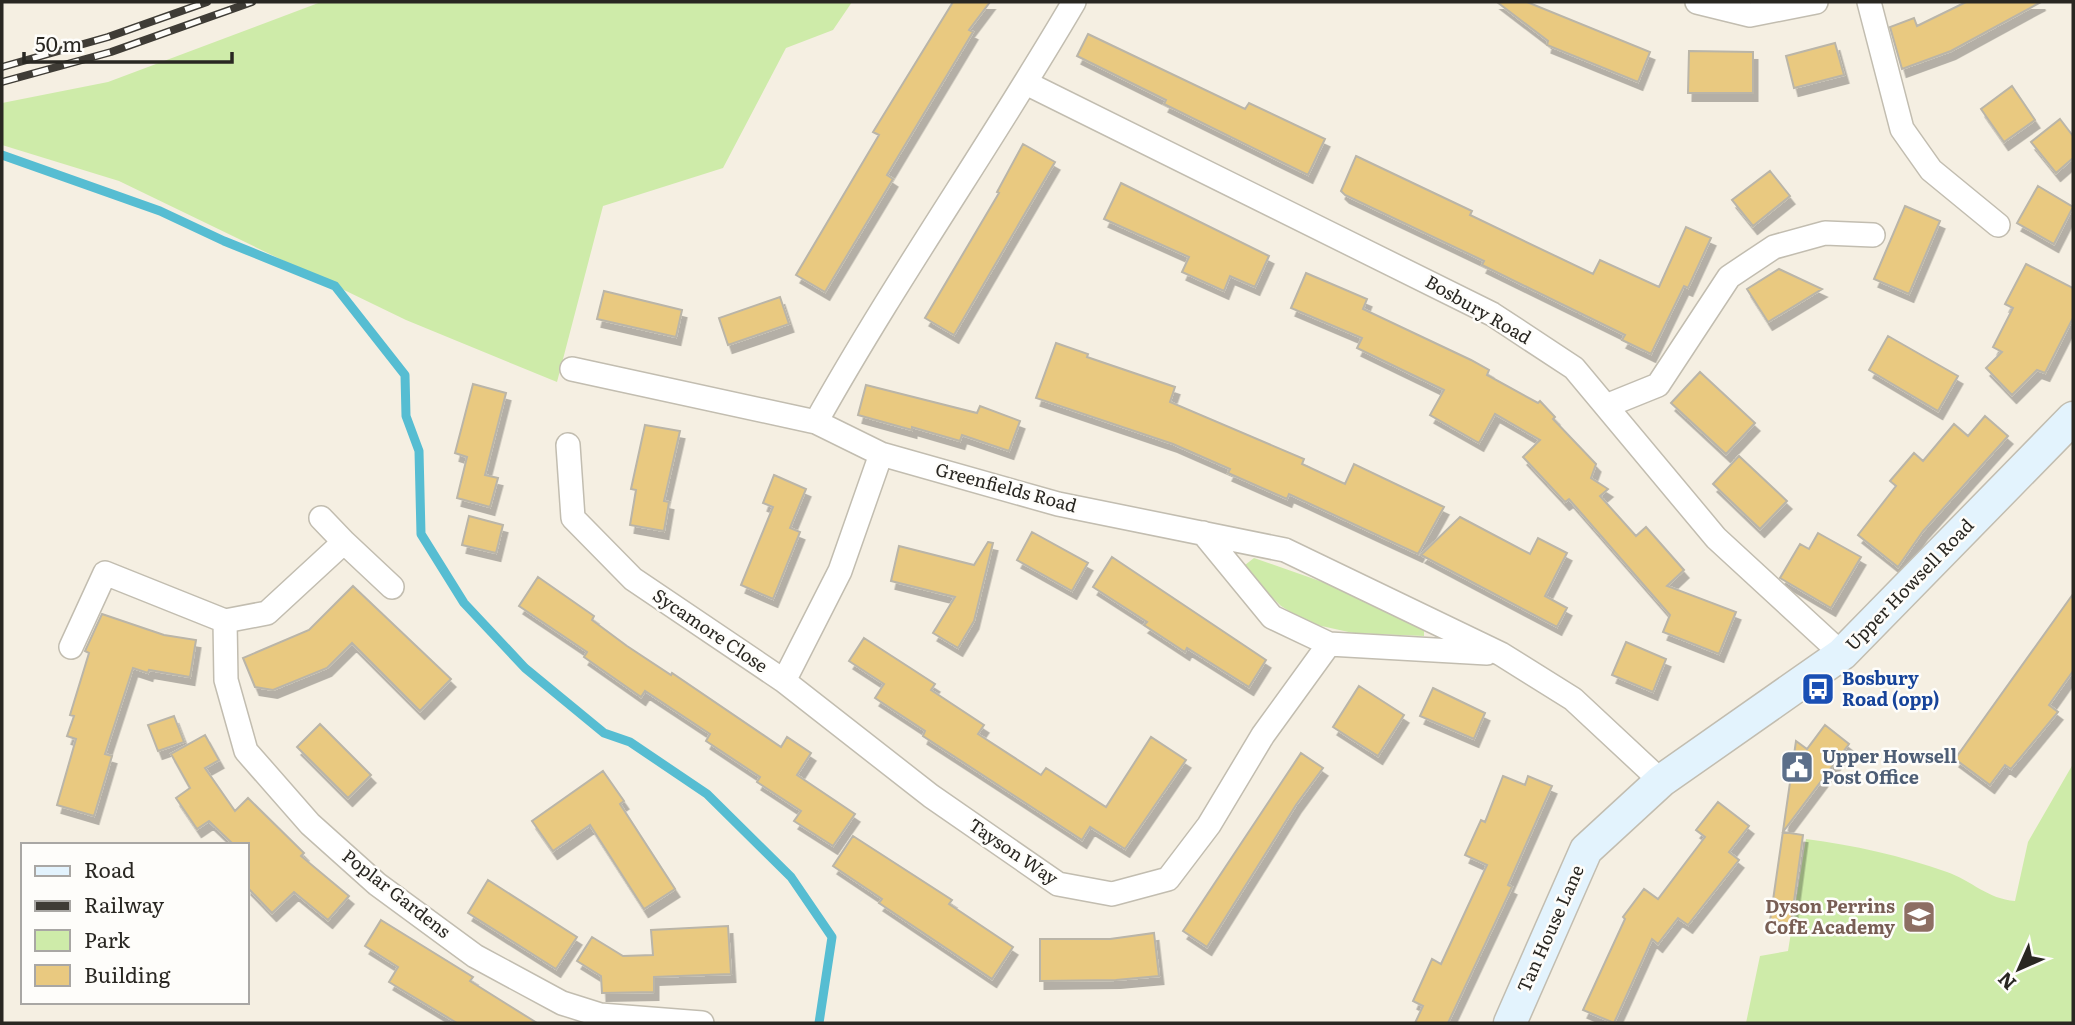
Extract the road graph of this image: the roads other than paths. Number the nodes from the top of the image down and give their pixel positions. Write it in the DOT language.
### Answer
graph roads {
  1 [pos="1074,2"];
  2 [pos="1697,2"];
  3 [pos="1816,2"];
  4 [pos="1869,2"];
  5 [pos="1027,83"];
  6 [pos="1998,225"];
  7 [pos="1872,235"];
  8 [pos="572,369"];
  9 [pos="1606,406"];
  10 [pos="2073,418"];
  11 [pos="816,422"];
  12 [pos="568,445"];
  13 [pos="881,454"];
  14 [pos="321,518"];
  15 [pos="1203,533"];
  16 [pos="344,542"];
  17 [pos="392,587"];
  18 [pos="225,621"];
  19 [pos="1329,644"];
  20 [pos="71,647"];
  21 [pos="1500,654"];
  22 [pos="1842,654"];
  23 [pos="784,681"];
  24 [pos="1661,781"];
  25 [pos="702,1023"];
  26 [pos="1510,1023"];
  1 -- 5 [label="street"];
  2 -- 3 [label="street"];
  4 -- 6 [label="street"];
  5 -- 9 [label="street, Bosbury Road"];
  5 -- 11 [label="street"];
  7 -- 9 [label="street"];
  8 -- 11 [label="street, Greenfields Road"];
  9 -- 22 [label="street, Bosbury Road"];
  10 -- 22 [label="street, Upper Howsell Road"];
  11 -- 13 [label="street, Greenfields Road"];
  12 -- 23 [label="street, Sycamore Close"];
  13 -- 15 [label="street, Greenfields Road"];
  13 -- 23 [label="street, Sycamore Close"];
  14 -- 16 [label="street"];
  15 -- 19 [label="street, Greenfields Road"];
  15 -- 21 [label="street, Greenfields Road"];
  16 -- 17 [label="street"];
  16 -- 18 [label="street"];
  18 -- 20 [label="street"];
  18 -- 25 [label="street, Poplar Gardens"];
  19 -- 21 [label="street, Greenfields Road"];
  19 -- 23 [label="street, Tayson Way"];
  21 -- 24 [label="street, Greenfields Road"];
  22 -- 24 [label="street, Upper Howsell Road"];
  24 -- 26 [label="street, Tan House Lane"];
}
